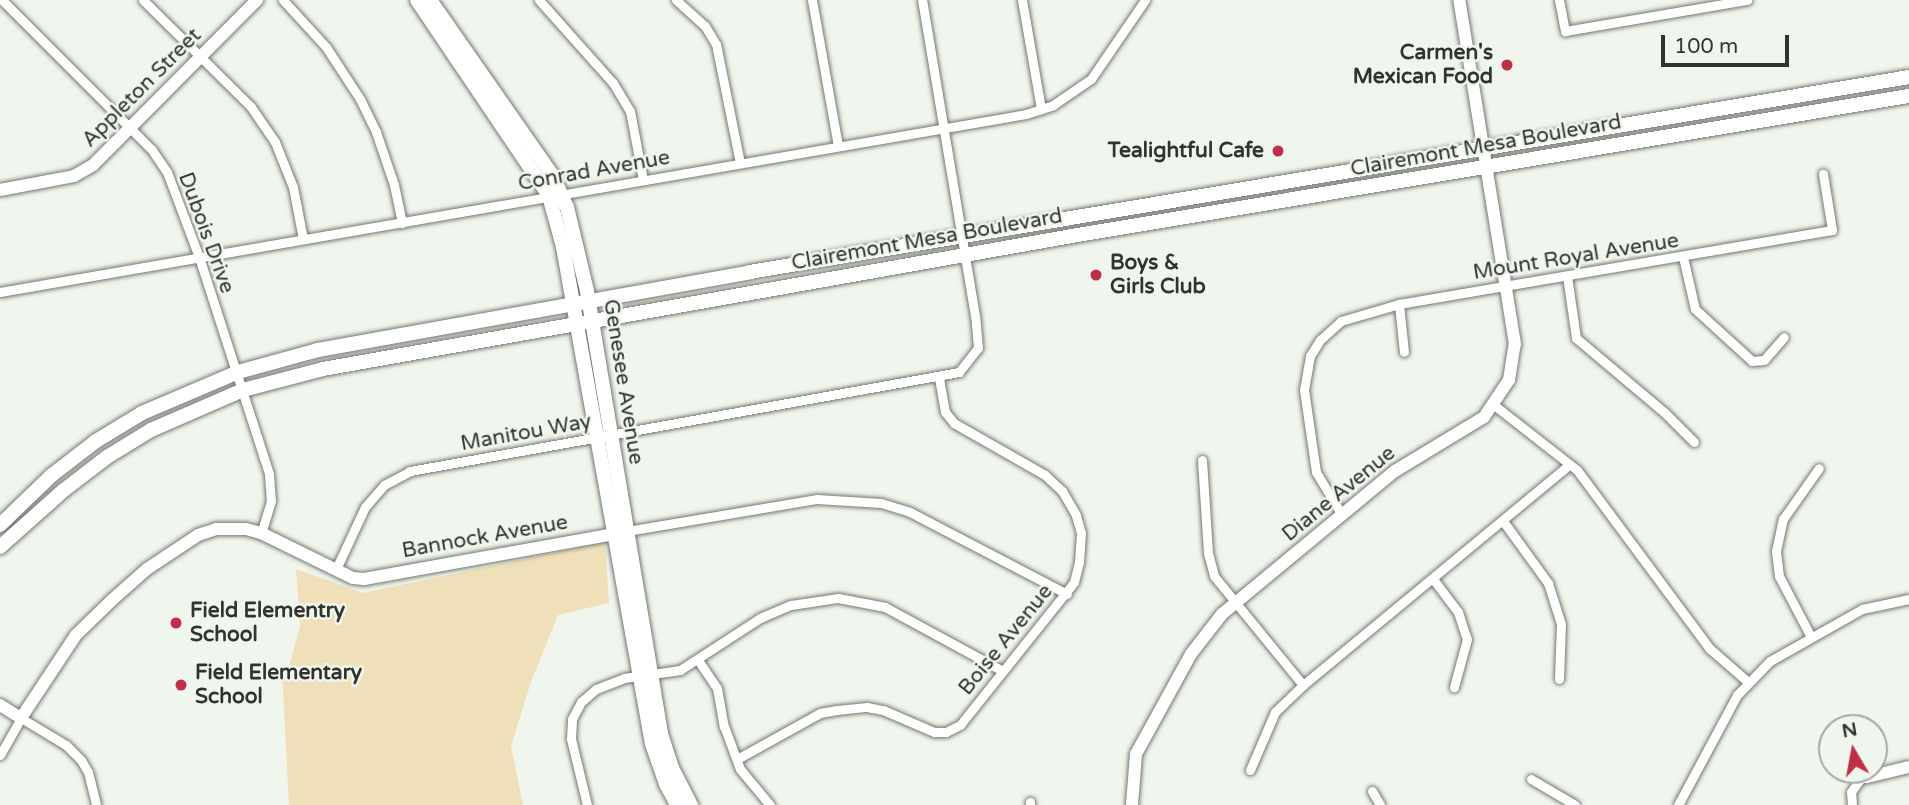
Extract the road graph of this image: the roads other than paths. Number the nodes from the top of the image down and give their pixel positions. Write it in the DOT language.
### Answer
graph roads {
  1 [pos="2,0"];
  2 [pos="143,0"];
  3 [pos="257,0"];
  4 [pos="283,0"];
  5 [pos="417,0"];
  6 [pos="430,0"];
  7 [pos="539,0"];
  8 [pos="676,0"];
  9 [pos="812,0"];
  10 [pos="922,0"];
  11 [pos="1022,0"];
  12 [pos="1459,0"];
  13 [pos="1559,0"];
  14 [pos="1747,0"];
  15 [pos="1141,1"];
  16 [pos="200,57"];
  17 [pos="1909,77"];
  18 [pos="1909,96"];
  19 [pos="1041,109"];
  20 [pos="130,127"];
  21 [pos="944,128"];
  22 [pos="838,146"];
  23 [pos="1484,147"];
  24 [pos="740,163"];
  25 [pos="1487,167"];
  26 [pos="1823,174"];
  27 [pos="643,180"];
  28 [pos="0,190"];
  29 [pos="555,195"];
  30 [pos="402,223"];
  31 [pos="963,237"];
  32 [pos="303,239"];
  33 [pos="966,255"];
  34 [pos="199,257"];
  35 [pos="1683,257"];
  36 [pos="1567,276"];
  37 [pos="1506,286"];
  38 [pos="0,292"];
  39 [pos="589,302"];
  40 [pos="573,304"];
  41 [pos="1399,304"];
  42 [pos="584,323"];
  43 [pos="1784,337"];
  44 [pos="1404,352"];
  45 [pos="237,372"];
  46 [pos="939,378"];
  47 [pos="243,390"];
  48 [pos="1494,405"];
  49 [pos="603,437"];
  50 [pos="1694,442"];
  51 [pos="1202,460"];
  52 [pos="1569,465"];
  53 [pos="1819,468"];
  54 [pos="1342,515"];
  55 [pos="1503,521"];
  56 [pos="0,525"];
  57 [pos="261,533"];
  58 [pos="620,533"];
  59 [pos="0,547"];
  60 [pos="336,569"];
  61 [pos="1433,579"];
  62 [pos="1067,594"];
  63 [pos="1909,599"];
  64 [pos="1237,604"];
  65 [pos="1811,637"];
  66 [pos="698,660"];
  67 [pos="1001,670"];
  68 [pos="645,674"];
  69 [pos="1559,679"];
  70 [pos="1748,682"];
  71 [pos="1303,685"];
  72 [pos="1454,687"];
  73 [pos="0,705"];
  74 [pos="20,718"];
  75 [pos="0,755"];
  76 [pos="737,759"];
  77 [pos="1909,767"];
  78 [pos="1250,770"];
  79 [pos="1888,772"];
  80 [pos="1531,779"];
  81 [pos="1857,784"];
  82 [pos="1371,790"];
  83 [pos="96,805"];
  84 [pos="587,805"];
  85 [pos="677,805"];
  86 [pos="691,805"];
  87 [pos="770,805"];
  88 [pos="1132,805"];
  89 [pos="1380,805"];
  90 [pos="1575,805"];
  91 [pos="1678,805"];
  92 [pos="1852,805"];
  1 -- 20 [label="street, Dubois Drive"];
  2 -- 16 [label="street"];
  3 -- 16 [label="street, Appleton Street"];
  4 -- 30 [label="street"];
  5 -- 29 [label="main road, Genesee Avenue"];
  6 -- 29 [label="main road, Genesee Avenue"];
  7 -- 27 [label="street"];
  8 -- 24 [label="street"];
  9 -- 22 [label="street"];
  10 -- 21 [label="street"];
  11 -- 19 [label="street"];
  12 -- 23 [label="street, Diane Avenue"];
  13 -- 14 [label="street"];
  15 -- 19 [label="street, Conrad Avenue"];
  16 -- 20 [label="street, Appleton Street"];
  16 -- 32 [label="street"];
  17 -- 23 [label="main road, Clairemont Mesa Boulevard"];
  18 -- 25 [label="main road, Clairemont Mesa Boulevard"];
  19 -- 21 [label="street, Conrad Avenue"];
  20 -- 28 [label="street, Appleton Street"];
  20 -- 34 [label="street, Dubois Drive"];
  21 -- 22 [label="street, Conrad Avenue"];
  21 -- 31 [label="street"];
  22 -- 24 [label="street, Conrad Avenue"];
  23 -- 25 [label="street, Diane Avenue"];
  23 -- 31 [label="main road, Clairemont Mesa Boulevard"];
  24 -- 27 [label="street, Conrad Avenue"];
  25 -- 33 [label="main road, Clairemont Mesa Boulevard"];
  25 -- 37 [label="street, Diane Avenue"];
  26 -- 35 [label="street, Mount Royal Avenue"];
  27 -- 29 [label="street, Conrad Avenue"];
  29 -- 30 [label="street, Conrad Avenue"];
  29 -- 39 [label="main road, Genesee Avenue"];
  29 -- 40 [label="main road, Genesee Avenue"];
  30 -- 32 [label="street, Conrad Avenue"];
  31 -- 33 [label="street"];
  31 -- 39 [label="main road, Clairemont Mesa Boulevard"];
  32 -- 34 [label="street, Conrad Avenue"];
  33 -- 42 [label="main road, Clairemont Mesa Boulevard"];
  33 -- 46 [label="street"];
  34 -- 38 [label="street, Conrad Avenue"];
  34 -- 45 [label="street, Dubois Drive"];
  35 -- 36 [label="street, Mount Royal Avenue"];
  35 -- 43 [label="street"];
  36 -- 37 [label="street, Mount Royal Avenue"];
  36 -- 50 [label="street"];
  37 -- 41 [label="street, Mount Royal Avenue"];
  37 -- 48 [label="street, Diane Avenue"];
  39 -- 40 [label="main road, Clairemont Mesa Boulevard"];
  39 -- 42 [label="main road, Genesee Avenue"];
  40 -- 42 [label="main road, Genesee Avenue"];
  40 -- 45 [label="main road, Clairemont Mesa Boulevard"];
  41 -- 44 [label="street"];
  41 -- 54 [label="street, Mount Royal Avenue"];
  42 -- 47 [label="main road, Clairemont Mesa Boulevard"];
  42 -- 49 [label="main road, Genesee Avenue"];
  45 -- 47 [label="street, Dubois Drive"];
  45 -- 56 [label="main road, Clairemont Mesa Boulevard"];
  46 -- 49 [label="street, Manitou Way"];
  46 -- 62 [label="street, Boise Avenue"];
  47 -- 57 [label="street, Dubois Drive"];
  47 -- 59 [label="main road, Clairemont Mesa Boulevard"];
  48 -- 52 [label="street"];
  48 -- 54 [label="street, Diane Avenue"];
  49 -- 58 [label="main road, Genesee Avenue"];
  49 -- 60 [label="street, Manitou Way"];
  51 -- 64 [label="street"];
  52 -- 55 [label="street"];
  52 -- 70 [label="street"];
  53 -- 65 [label="street"];
  54 -- 64 [label="street, Diane Avenue"];
  55 -- 61 [label="street"];
  55 -- 69 [label="street"];
  57 -- 60 [label="street, Bannock Avenue"];
  57 -- 74 [label="street, Bannock Avenue"];
  58 -- 60 [label="street, Bannock Avenue"];
  58 -- 62 [label="street, Bannock Avenue"];
  58 -- 68 [label="main road, Genesee Avenue"];
  61 -- 71 [label="street"];
  61 -- 72 [label="street"];
  62 -- 67 [label="street, Boise Avenue"];
  63 -- 65 [label="street"];
  64 -- 71 [label="street"];
  64 -- 88 [label="street, Diane Avenue"];
  65 -- 70 [label="street"];
  66 -- 67 [label="street"];
  66 -- 68 [label="street"];
  66 -- 76 [label="street"];
  67 -- 76 [label="street, Boise Avenue"];
  68 -- 84 [label="street"];
  68 -- 85 [label="main road, Genesee Avenue"];
  68 -- 86 [label="main road, Genesee Avenue"];
  70 -- 91 [label="street"];
  71 -- 78 [label="street"];
  73 -- 74 [label="street"];
  74 -- 75 [label="street, Bannock Avenue"];
  74 -- 83 [label="street"];
  76 -- 87 [label="street"];
  77 -- 79 [label="street"];
  80 -- 90 [label="street"];
  81 -- 92 [label="street"];
  82 -- 89 [label="street"];
}
